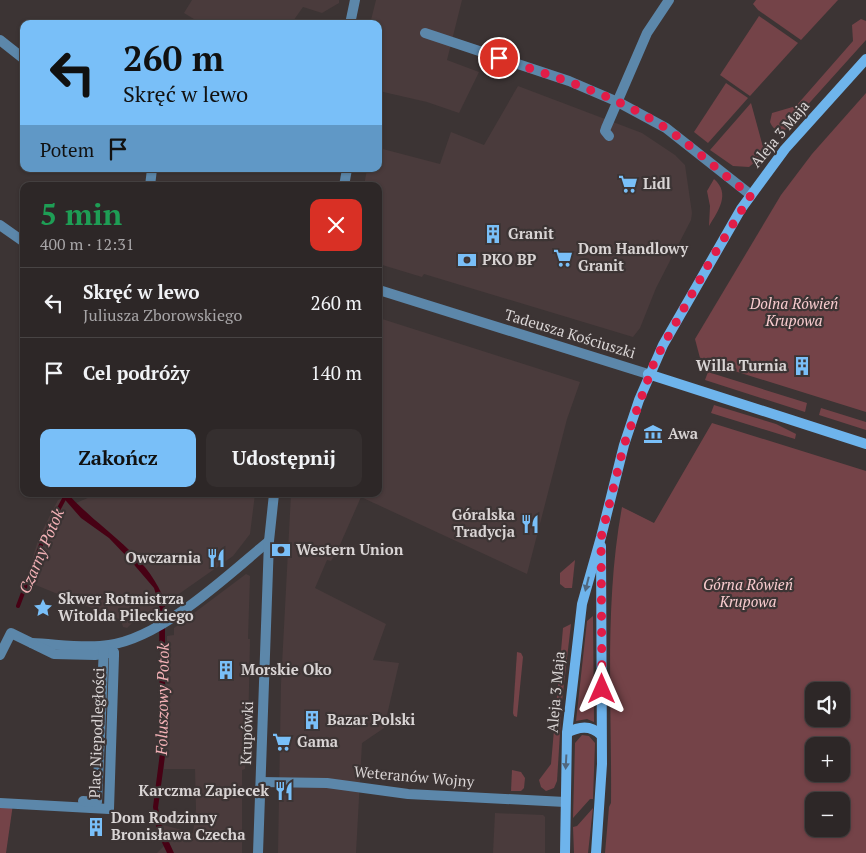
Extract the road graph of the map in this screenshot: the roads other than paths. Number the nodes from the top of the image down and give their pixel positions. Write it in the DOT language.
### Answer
graph roads {
  1 [pos="355,0"];
  2 [pos="669,0"];
  3 [pos="351,20"];
  4 [pos="425,33"];
  5 [pos="0,40"];
  6 [pos="20,56"];
  7 [pos="866,59"];
  8 [pos="618,102"];
  9 [pos="609,136"];
  10 [pos="751,195"];
  11 [pos="0,225"];
  12 [pos="20,239"];
  13 [pos="382,291"];
  14 [pos="648,374"];
  15 [pos="866,444"];
  16 [pos="274,497"];
  17 [pos="601,538"];
  18 [pos="269,541"];
  19 [pos="4,638"];
  20 [pos="104,650"];
  21 [pos="0,655"];
  22 [pos="567,733"];
  23 [pos="602,735"];
  24 [pos="260,782"];
  25 [pos="3,800"];
  26 [pos="565,802"];
  27 [pos="258,853"];
  28 [pos="565,853"];
  29 [pos="596,853"];
  1 -- 3 [label="street"];
  2 -- 8 [label="street"];
  4 -- 8 [label="street"];
  5 -- 6 [label="street"];
  7 -- 10 [label="street, Aleja 3 Maja"];
  8 -- 9 [label="street"];
  8 -- 10 [label="street"];
  10 -- 14 [label="street, Aleja 3 Maja"];
  11 -- 12 [label="street"];
  13 -- 14 [label="street, Tadeusza Kościuszki"];
  14 -- 15 [label="street, Tadeusza Kościuszki"];
  14 -- 17 [label="street, Aleja 3 Maja"];
  16 -- 18 [label="street, Krupówki"];
  17 -- 22 [label="street, Aleja 3 Maja, one-way"];
  17 -- 23 [label="street, Aleja 3 Maja"];
  18 -- 20 [label="street"];
  18 -- 24 [label="street, Krupówki"];
  19 -- 20 [label="street"];
  19 -- 21 [label="street"];
  20 -- 25 [label="street"];
  20 -- 25 [label="street, Plac Niepodległości"];
  22 -- 23 [label="street"];
  22 -- 26 [label="street, Aleja 3 Maja, one-way"];
  23 -- 29 [label="street, Aleja 3 Maja"];
  24 -- 26 [label="street, Weteranów Wojny"];
  24 -- 27 [label="street, Krupówki"];
  26 -- 28 [label="street, Aleja 3 Maja"];
}
